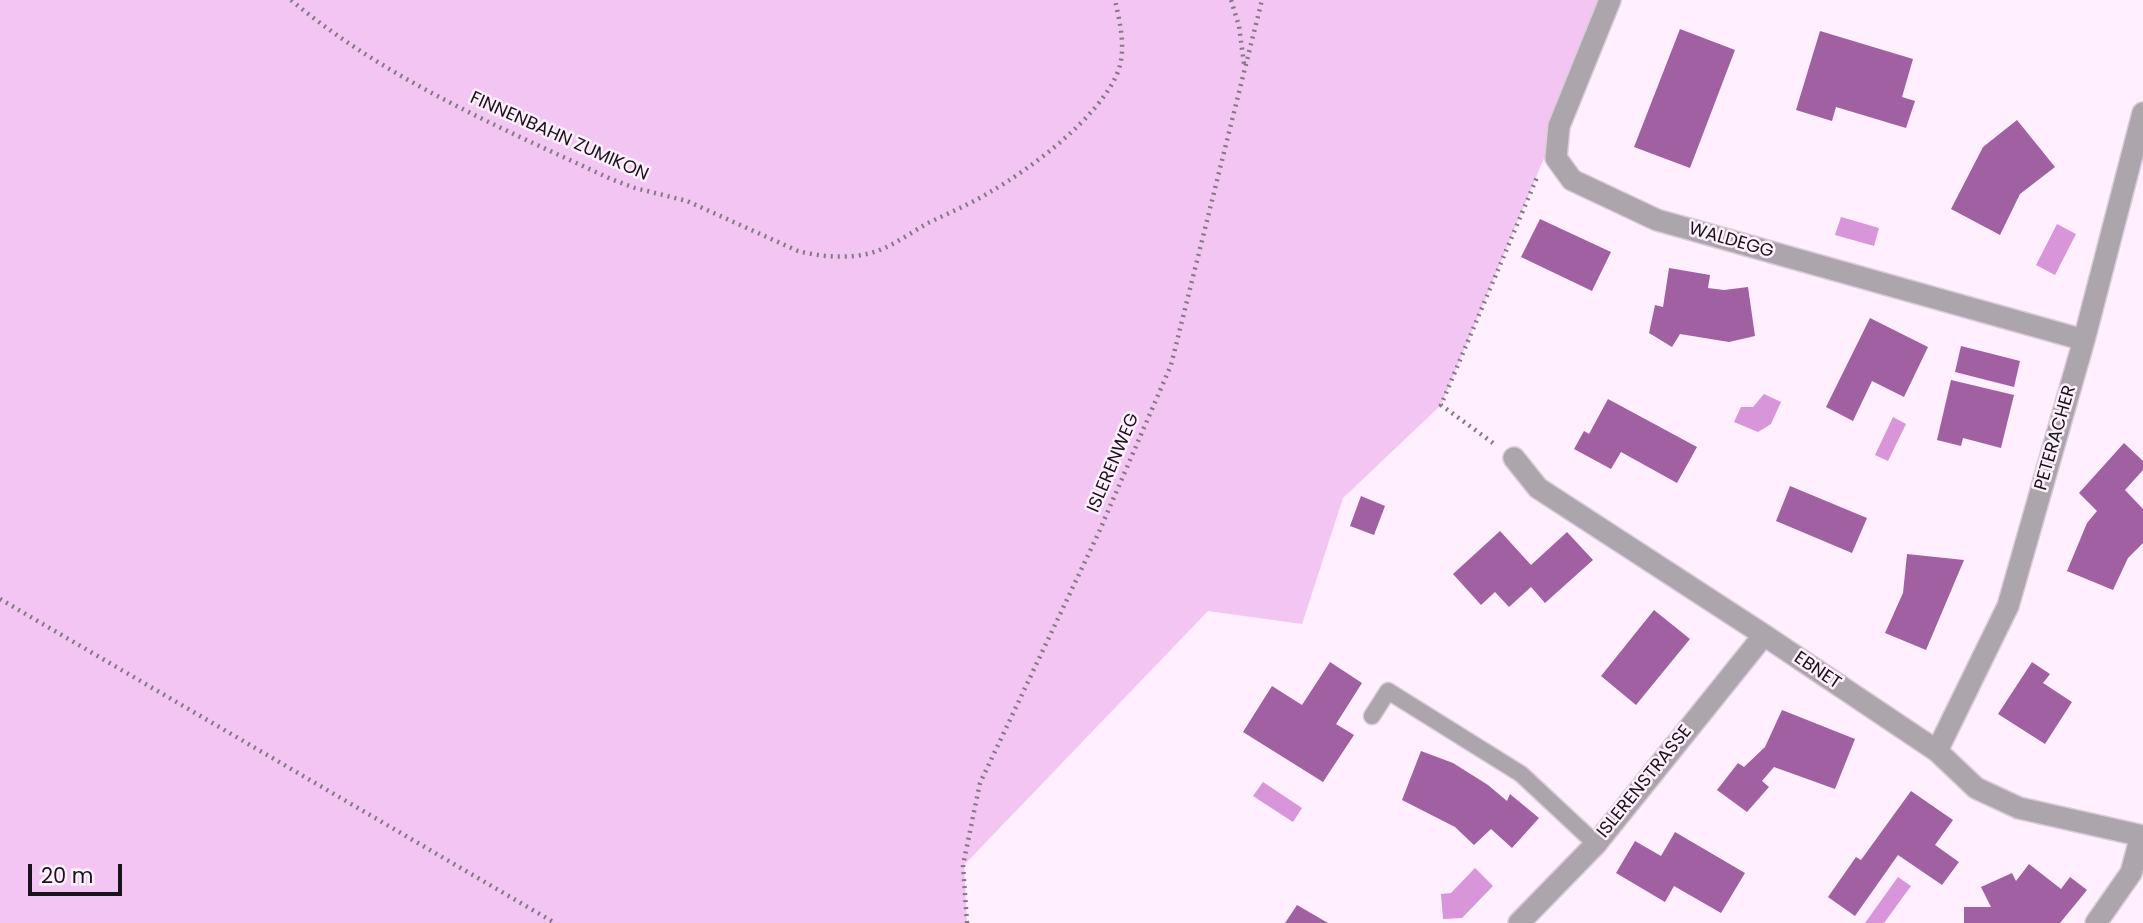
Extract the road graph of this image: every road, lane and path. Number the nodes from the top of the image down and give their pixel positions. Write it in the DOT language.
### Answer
graph roads {
  1 [pos="291,0"];
  2 [pos="1115,0"];
  3 [pos="1231,0"];
  4 [pos="1262,0"];
  5 [pos="1610,0"];
  6 [pos="1244,68"];
  7 [pos="2143,113"];
  8 [pos="1559,126"];
  9 [pos="2084,340"];
  10 [pos="1514,458"];
  11 [pos="0,599"];
  12 [pos="1764,635"];
  13 [pos="1372,716"];
  14 [pos="1937,751"];
  15 [pos="2142,836"];
  16 [pos="1596,844"];
  17 [pos="555,923"];
  18 [pos="967,923"];
  19 [pos="1519,923"];
  20 [pos="2095,923"];
  1 -- 2 [label="path, FINNENBAHN ZUMIKON"];
  3 -- 6 [label="path"];
  4 -- 6 [label="path, ISLERENWEG"];
  5 -- 8 [label="street, WALDEGG"];
  6 -- 18 [label="path, ISLERENWEG"];
  7 -- 9 [label="street, PETERACHER"];
  8 -- 9 [label="street, WALDEGG"];
  8 -- 10 [label="path"];
  9 -- 14 [label="street, PETERACHER"];
  10 -- 12 [label="street, EBNET"];
  11 -- 17 [label="path"];
  12 -- 14 [label="street, EBNET"];
  12 -- 16 [label="street, ISLERENSTRASSE"];
  13 -- 16 [label="lane"];
  14 -- 15 [label="street, EBNET"];
  15 -- 20 [label="street"];
  16 -- 19 [label="street, ISLERENSTRASSE"];
}
